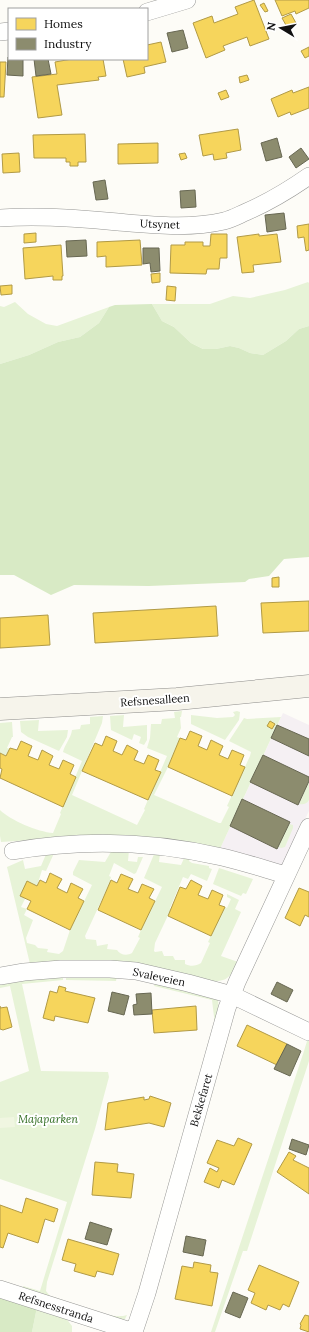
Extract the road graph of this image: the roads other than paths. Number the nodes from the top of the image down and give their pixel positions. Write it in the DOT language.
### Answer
graph roads {
  1 [pos="187,0"];
  2 [pos="148,12"];
  3 [pos="309,176"];
  4 [pos="0,218"];
  5 [pos="309,686"];
  6 [pos="0,709"];
  7 [pos="309,827"];
  8 [pos="13,851"];
  9 [pos="286,876"];
  10 [pos="0,976"];
  11 [pos="232,995"];
  12 [pos="309,1032"];
  13 [pos="0,1288"];
  14 [pos="134,1332"];
  1 -- 2 [label="street"];
  3 -- 4 [label="street, Utsynet"];
  5 -- 6 [label="street, Refsnesalleen"];
  7 -- 9 [label="street, Bekkefaret"];
  8 -- 9 [label="street"];
  9 -- 11 [label="street, Bekkefaret"];
  10 -- 11 [label="street, Svaleveien"];
  11 -- 12 [label="street, Svaleveien"];
  11 -- 14 [label="street, Bekkefaret"];
  13 -- 14 [label="street, Refsnesstranda"];
}
